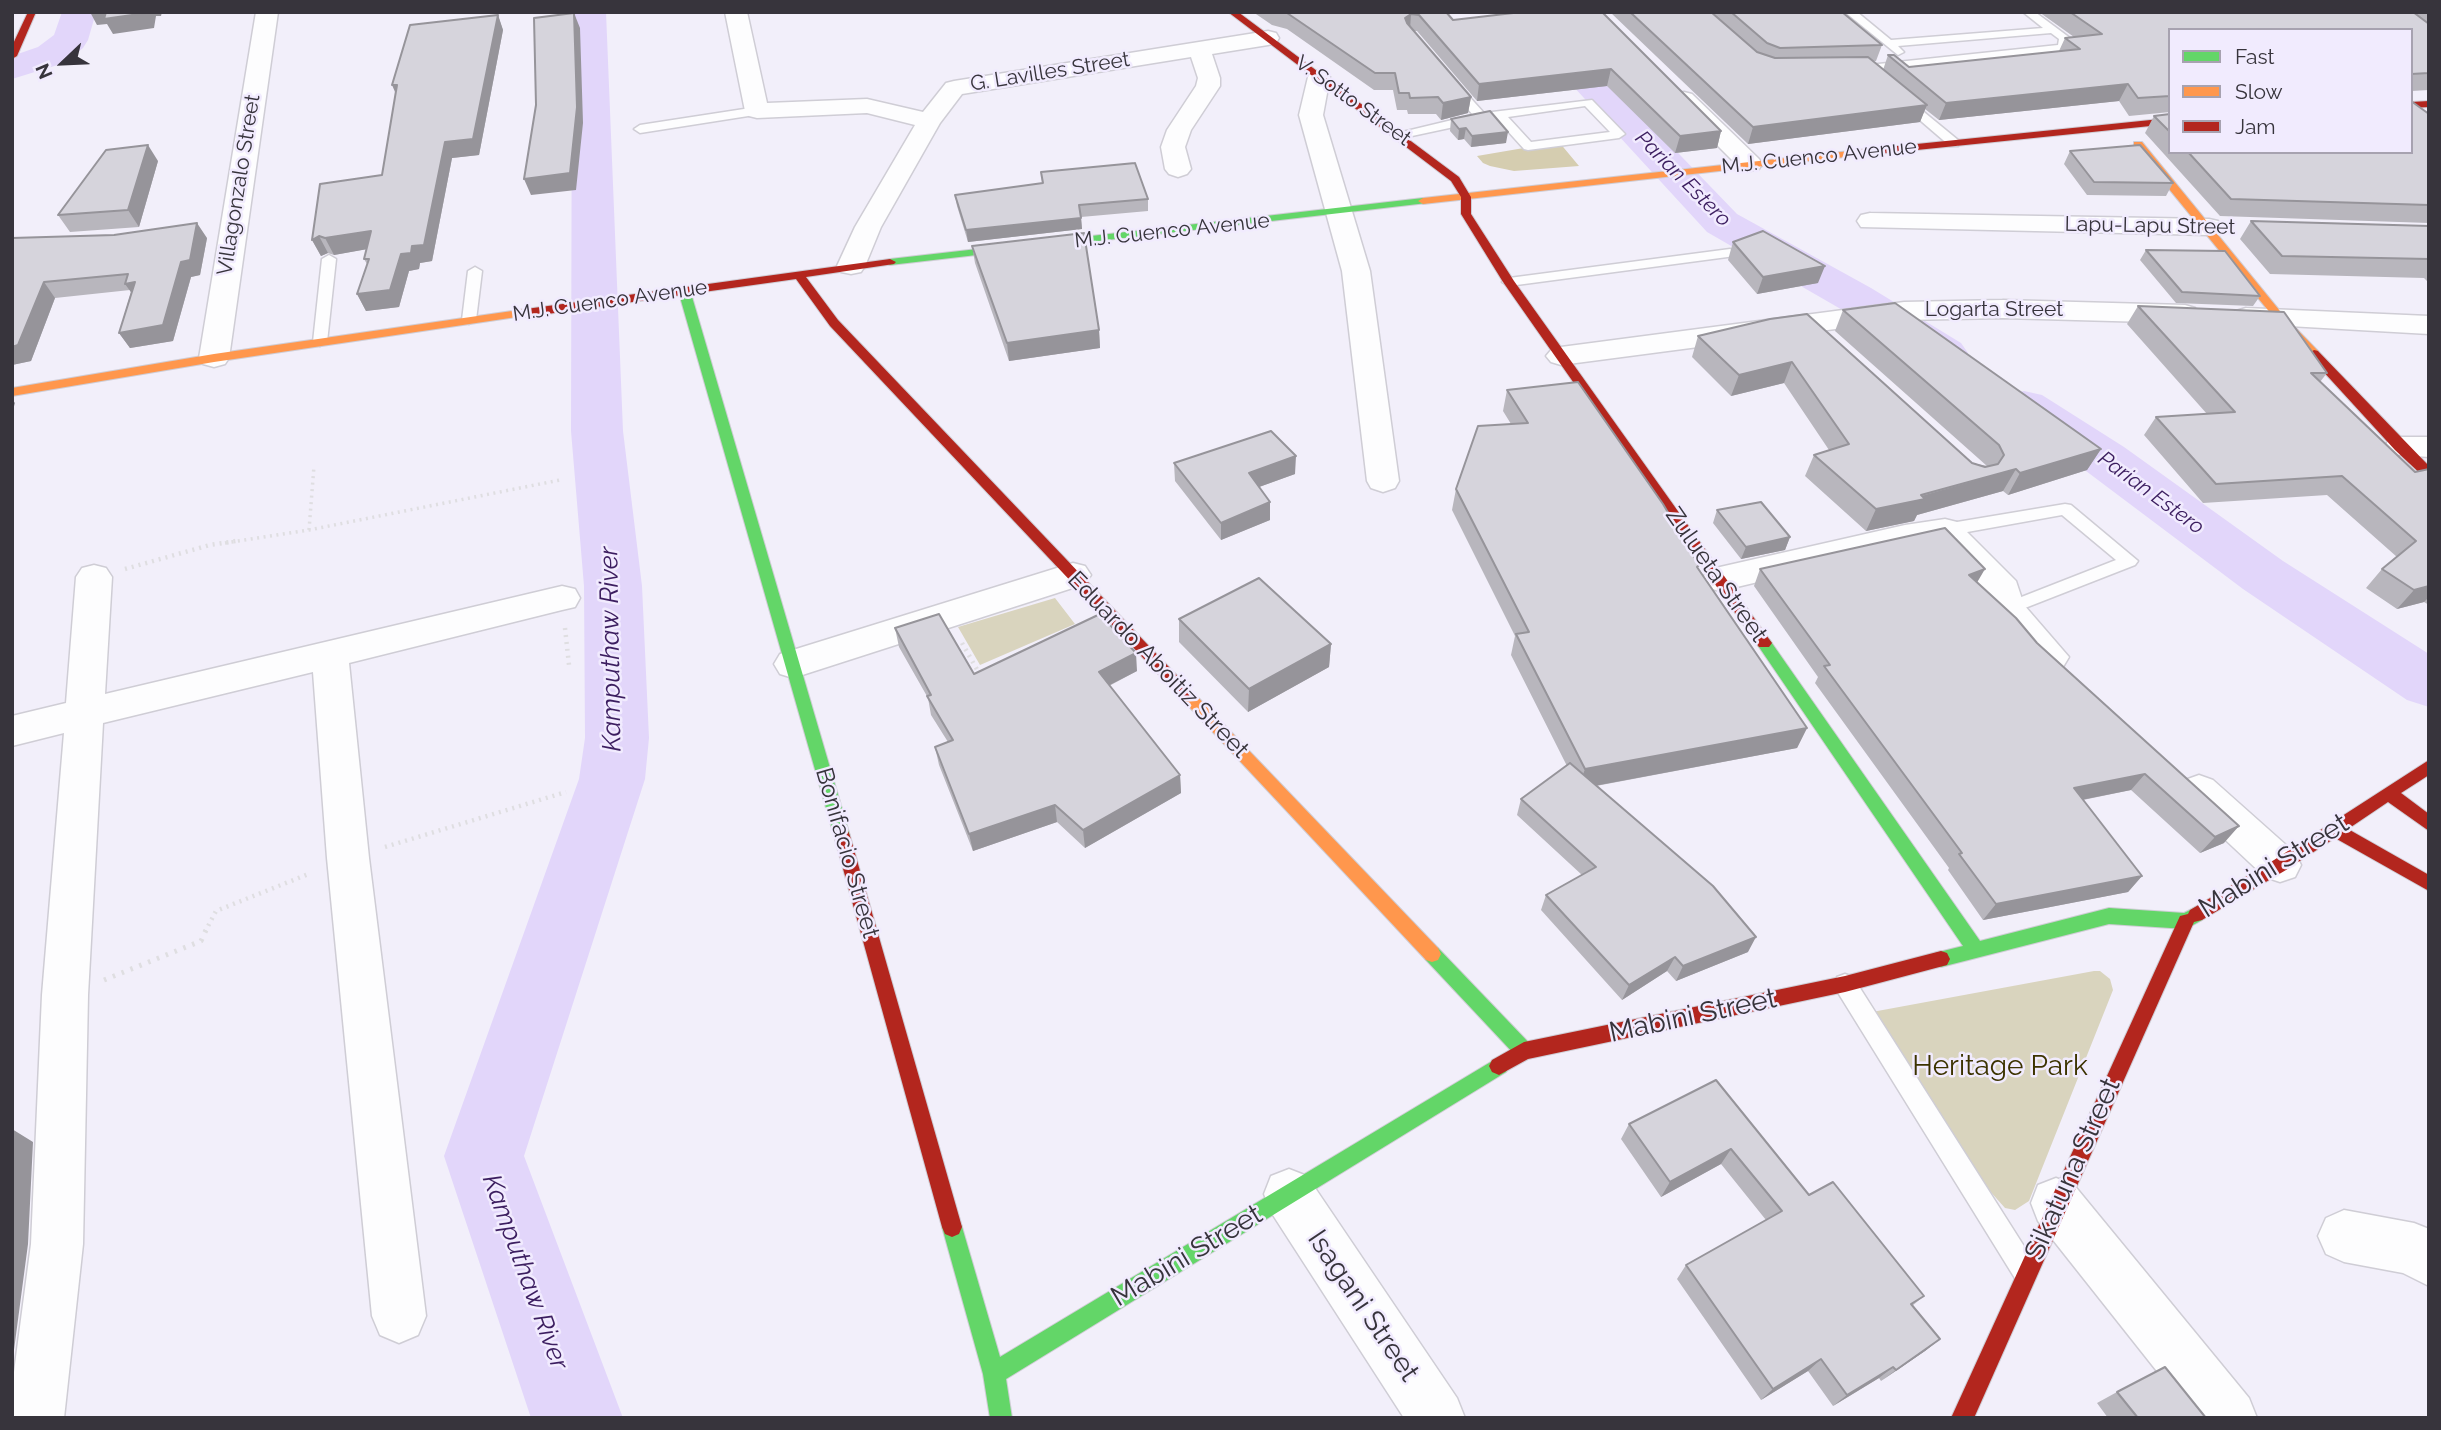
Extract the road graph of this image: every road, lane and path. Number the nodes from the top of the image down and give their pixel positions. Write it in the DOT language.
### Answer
graph roads {
  1 [pos="32,12"];
  2 [pos="267,12"];
  3 [pos="736,12"];
  4 [pos="1231,12"];
  5 [pos="1850,12"];
  6 [pos="2028,12"];
  7 [pos="2054,30"];
  8 [pos="1268,38"];
  9 [pos="1888,44"];
  10 [pos="1199,48"];
  11 [pos="13,53"];
  12 [pos="1912,64"];
  13 [pos="1840,69"];
  14 [pos="1446,76"];
  15 [pos="1319,77"];
  16 [pos="1665,81"];
  17 [pos="1895,93"];
  18 [pos="2413,107"];
  19 [pos="757,111"];
  20 [pos="1499,114"];
  21 [pos="1481,117"];
  22 [pos="2429,119"];
  23 [pos="929,121"];
  24 [pos="2168,121"];
  25 [pos="2123,126"];
  26 [pos="640,129"];
  27 [pos="1402,136"];
  28 [pos="1954,143"];
  29 [pos="1750,164"];
  30 [pos="1178,169"];
  31 [pos="1466,197"];
  32 [pos="1340,212"];
  33 [pos="1870,221"];
  34 [pos="233,223"];
  35 [pos="2215,227"];
  36 [pos="205,228"];
  37 [pos="1730,253"];
  38 [pos="329,259"];
  39 [pos="851,267"];
  40 [pos="475,271"];
  41 [pos="798,274"];
  42 [pos="1509,282"];
  43 [pos="684,290"];
  44 [pos="2280,318"];
  45 [pos="469,320"];
  46 [pos="1804,322"];
  47 [pos="2429,325"];
  48 [pos="320,342"];
  49 [pos="1834,349"];
  50 [pos="1561,356"];
  51 [pos="214,358"];
  52 [pos="12,392"];
  53 [pos="2414,447"];
  54 [pos="314,466"];
  55 [pos="2429,474"];
  56 [pos="560,480"];
  57 [pos="1383,481"];
  58 [pos="309,530"];
  59 [pos="1945,530"];
  60 [pos="1073,575"];
  61 [pos="94,577"];
  62 [pos="1720,579"];
  63 [pos="562,598"];
  64 [pos="2007,609"];
  65 [pos="959,638"];
  66 [pos="330,653"];
  67 [pos="793,664"];
  68 [pos="569,666"];
  69 [pos="992,668"];
  70 [pos="2081,685"];
  71 [pos="86,713"];
  72 [pos="12,731"];
  73 [pos="2171,766"];
  74 [pos="2429,766"];
  75 [pos="2389,793"];
  76 [pos="2429,824"];
  77 [pos="2334,830"];
  78 [pos="2280,865"];
  79 [pos="2429,884"];
  80 [pos="2186,921"];
  81 [pos="1976,950"];
  82 [pos="1845,984"];
  83 [pos="1524,1051"];
  84 [pos="1289,1194"];
  85 [pos="2056,1203"];
  86 [pos="2344,1236"];
  87 [pos="2429,1260"];
  88 [pos="2026,1272"];
  89 [pos="399,1316"];
  90 [pos="994,1374"];
  91 [pos="36,1418"];
  92 [pos="1001,1418"];
  93 [pos="1437,1418"];
  94 [pos="1962,1418"];
  95 [pos="2229,1418"];
  1 -- 11 [label="main road"];
  2 -- 34 [label="street, Villagonzalo Street"];
  3 -- 19 [label="street"];
  4 -- 8 [label="main road, V. Sotto Street"];
  5 -- 9 [label="lane"];
  6 -- 7 [label="lane"];
  7 -- 9 [label="lane"];
  7 -- 12 [label="lane"];
  8 -- 10 [label="street, G. Lavilles Street"];
  8 -- 15 [label="main road, V. Sotto Street"];
  9 -- 12 [label="lane"];
  10 -- 23 [label="street, G. Lavilles Street"];
  10 -- 30 [label="street"];
  12 -- 13 [label="lane"];
  14 -- 21 [label="lane"];
  15 -- 27 [label="main road, V. Sotto Street"];
  15 -- 32 [label="street"];
  16 -- 29 [label="street"];
  17 -- 28 [label="lane"];
  18 -- 22 [label="main road"];
  19 -- 23 [label="street"];
  19 -- 26 [label="lane"];
  20 -- 20 [label="lane"];
  20 -- 21 [label="lane"];
  21 -- 27 [label="lane"];
  23 -- 39 [label="street, G. Lavilles Street"];
  24 -- 25 [label="main road, M.J. Cuenco Avenue"];
  25 -- 28 [label="main road, M.J. Cuenco Avenue"];
  25 -- 35 [label="main road"];
  27 -- 31 [label="main road, V. Sotto Street"];
  28 -- 29 [label="main road, M.J. Cuenco Avenue"];
  29 -- 31 [label="main road, M.J. Cuenco Avenue"];
  31 -- 32 [label="main road, M.J. Cuenco Avenue"];
  31 -- 42 [label="main road, Zulueta Street"];
  32 -- 39 [label="main road, M.J. Cuenco Avenue"];
  32 -- 57 [label="street"];
  33 -- 35 [label="street, Lapu-Lapu Street"];
  34 -- 36 [label="street"];
  34 -- 51 [label="street, Villagonzalo Street"];
  35 -- 44 [label="main road"];
  37 -- 42 [label="lane"];
  38 -- 48 [label="lane"];
  39 -- 41 [label="main road, M.J. Cuenco Avenue"];
  40 -- 45 [label="lane"];
  41 -- 43 [label="main road, M.J. Cuenco Avenue"];
  41 -- 60 [label="main road, Eduardo Aboitiz Street"];
  42 -- 50 [label="main road, Zulueta Street"];
  43 -- 45 [label="main road, M.J. Cuenco Avenue"];
  43 -- 67 [label="main road, Bonifacio Street"];
  44 -- 46 [label="street, Logarta Street"];
  44 -- 47 [label="street, Logarta Street"];
  44 -- 53 [label="main road"];
  45 -- 48 [label="main road, M.J. Cuenco Avenue"];
  46 -- 49 [label="street"];
  46 -- 50 [label="street, Logarta Street"];
  48 -- 51 [label="main road, M.J. Cuenco Avenue"];
  50 -- 62 [label="main road, Zulueta Street"];
  51 -- 52 [label="main road, M.J. Cuenco Avenue"];
  53 -- 55 [label="main road"];
  54 -- 58 [label="path"];
  56 -- 58 [label="path"];
  58 -- 61 [label="path"];
  59 -- 62 [label="street"];
  59 -- 64 [label="street"];
  59 -- 64 [label="lane"];
  60 -- 67 [label="street"];
  60 -- 83 [label="main road, Eduardo Aboitiz Street"];
  61 -- 71 [label="street"];
  62 -- 81 [label="main road, Zulueta Street"];
  63 -- 66 [label="street"];
  63 -- 68 [label="path"];
  64 -- 70 [label="street"];
  65 -- 69 [label="path"];
  66 -- 71 [label="street"];
  66 -- 89 [label="street"];
  67 -- 90 [label="main road, Bonifacio Street"];
  71 -- 72 [label="street"];
  71 -- 91 [label="street"];
  73 -- 78 [label="street"];
  74 -- 75 [label="main road, Mabini Street"];
  75 -- 76 [label="main road"];
  75 -- 77 [label="main road, Mabini Street"];
  77 -- 78 [label="main road, Mabini Street"];
  77 -- 79 [label="main road"];
  78 -- 80 [label="main road, Mabini Street"];
  80 -- 81 [label="main road, Mabini Street"];
  80 -- 85 [label="main road, Sikatuna Street"];
  81 -- 82 [label="main road, Mabini Street"];
  82 -- 83 [label="main road, Mabini Street"];
  82 -- 88 [label="lane"];
  83 -- 84 [label="main road, Mabini Street"];
  84 -- 90 [label="main road, Mabini Street"];
  84 -- 93 [label="street, Isagani Street"];
  85 -- 88 [label="main road, Sikatuna Street"];
  85 -- 95 [label="street"];
  86 -- 87 [label="street"];
  88 -- 94 [label="main road, Sikatuna Street"];
  90 -- 92 [label="main road, Bonifacio Street"];
}
